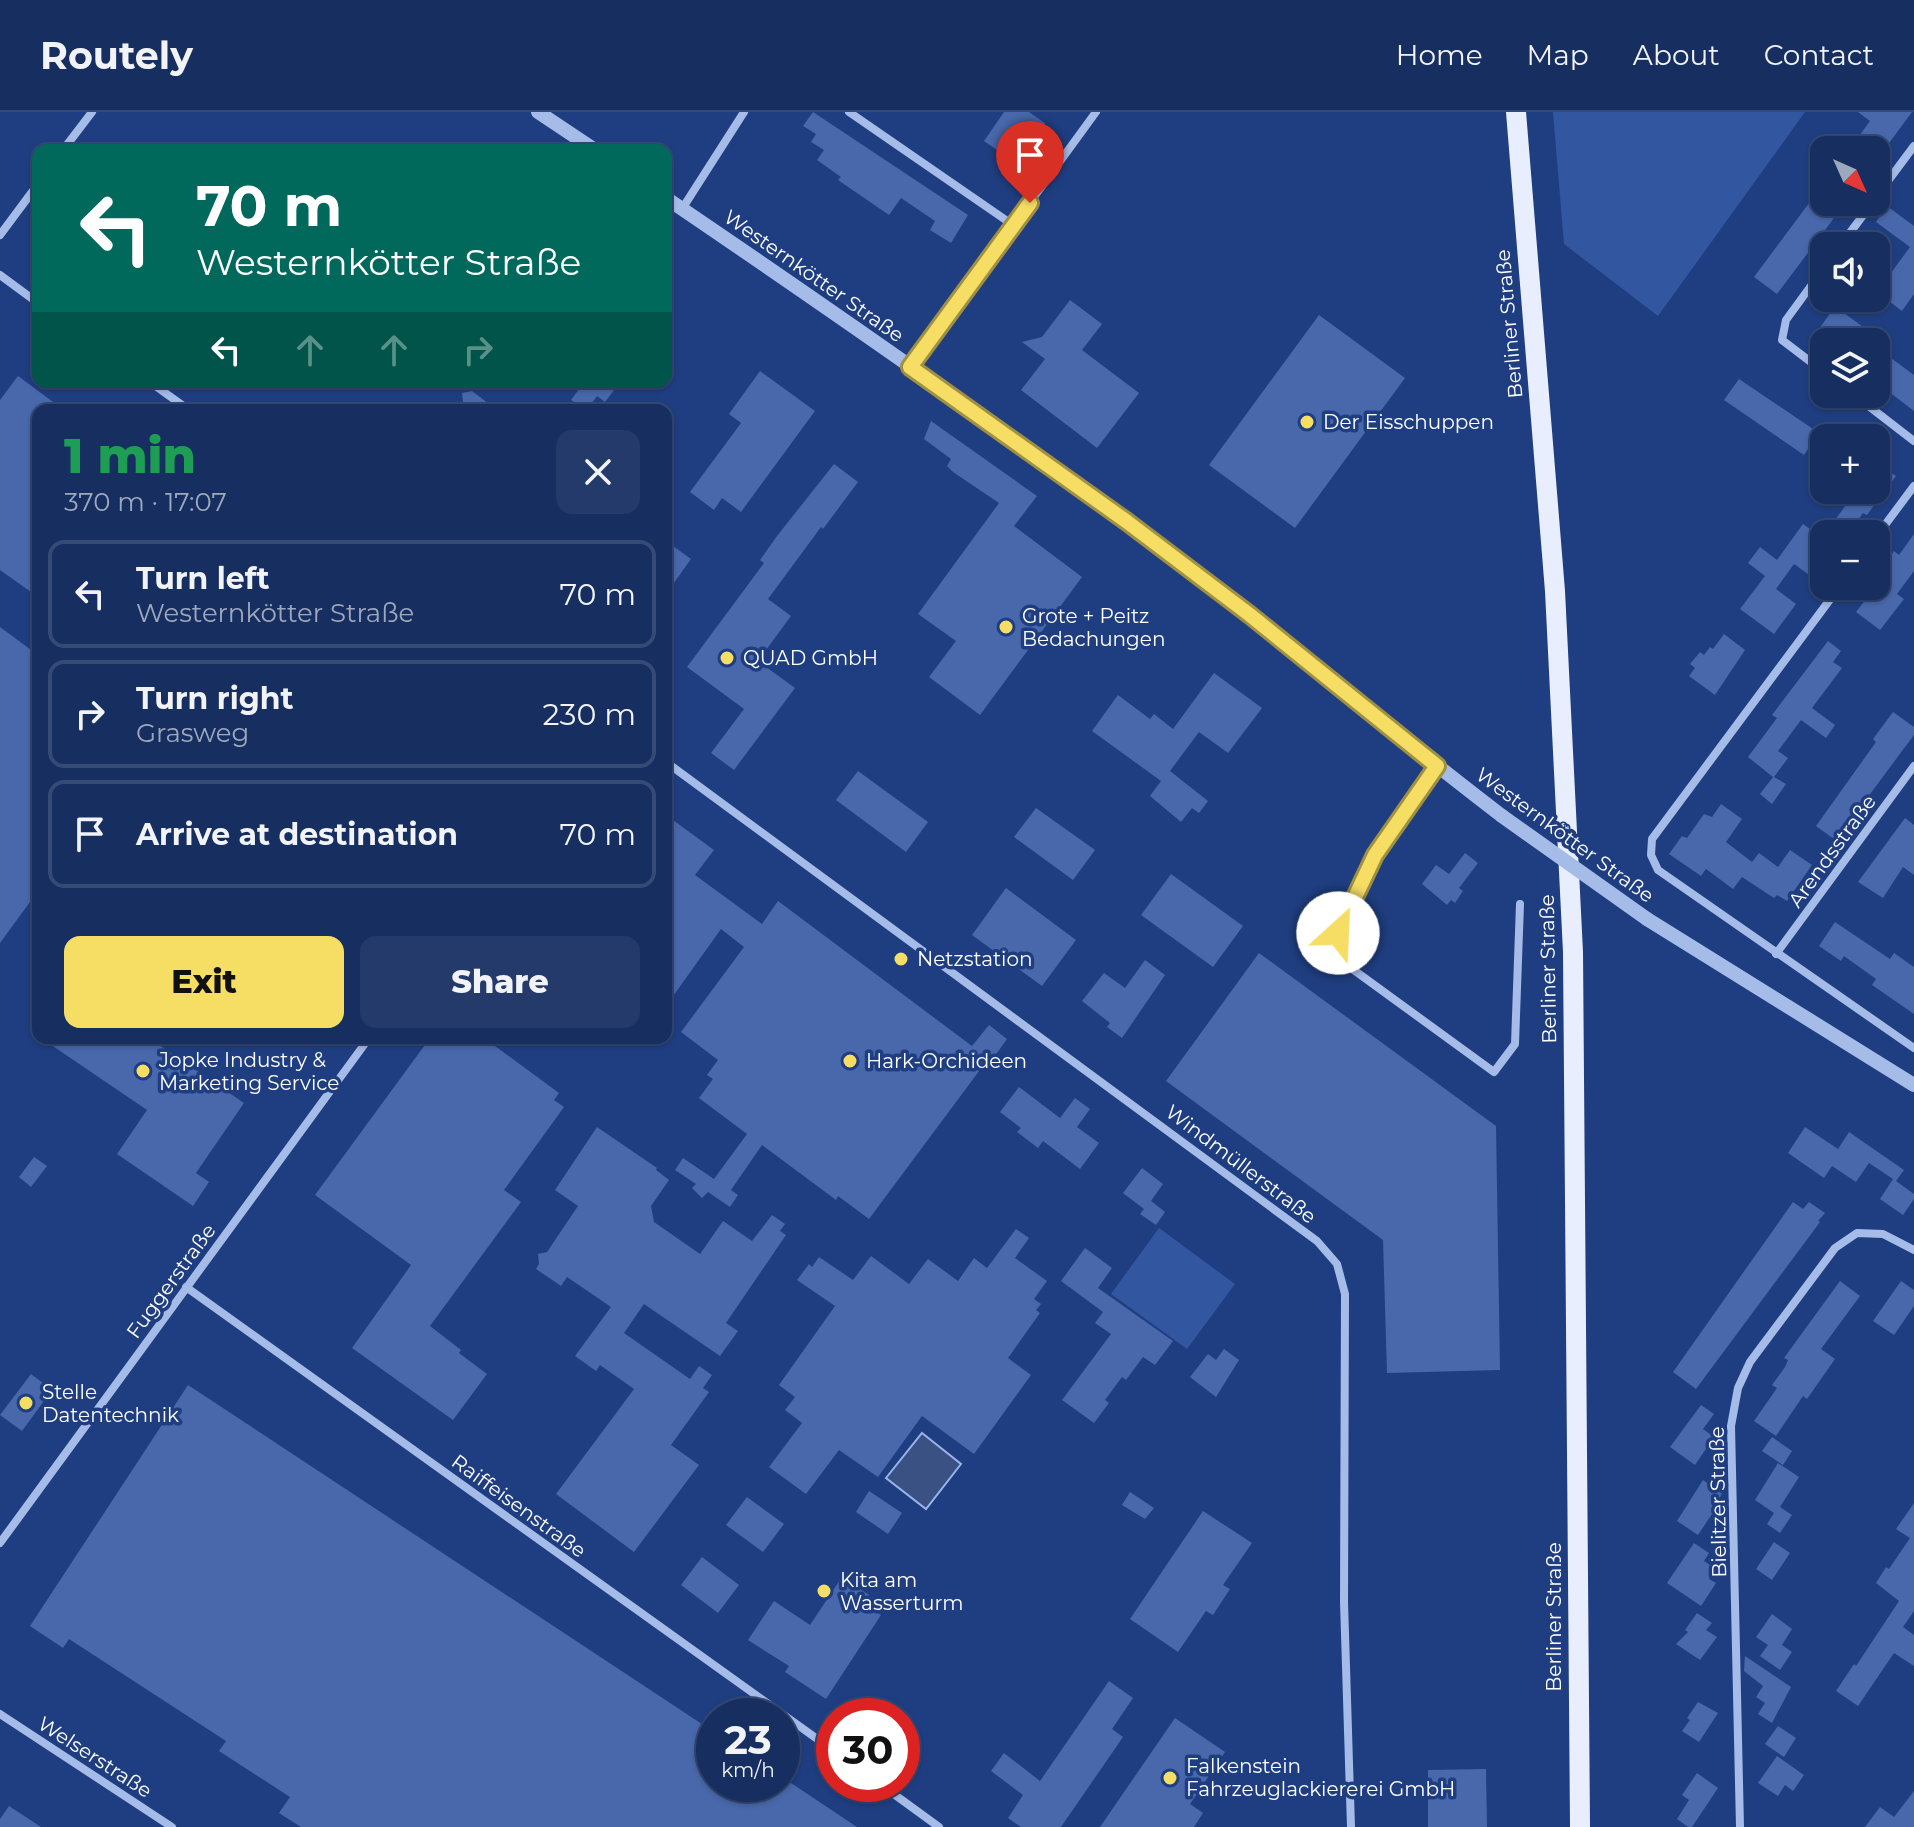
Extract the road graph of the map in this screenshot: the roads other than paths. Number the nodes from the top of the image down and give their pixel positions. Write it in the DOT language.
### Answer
graph roads {
  1 [pos="92,112"];
  2 [pos="538,112"];
  3 [pos="744,112"];
  4 [pos="849,112"];
  5 [pos="1096,112"];
  6 [pos="1516,112"];
  7 [pos="68,144"];
  8 [pos="586,144"];
  9 [pos="1914,146"];
  10 [pos="1890,178"];
  11 [pos="32,192"];
  12 [pos="672,202"];
  13 [pos="682,209"];
  14 [pos="1013,225"];
  15 [pos="0,235"];
  16 [pos="0,275"];
  17 [pos="1810,287"];
  18 [pos="32,299"];
  19 [pos="1810,361"];
  20 [pos="910,367"];
  21 [pos="158,388"];
  22 [pos="181,404"];
  23 [pos="1871,408"];
  24 [pos="1914,441"];
  25 [pos="1914,486"];
  26 [pos="1889,520"];
  27 [pos="1830,600"];
  28 [pos="672,766"];
  29 [pos="1437,766"];
  30 [pos="1914,766"];
  31 [pos="1520,904"];
  32 [pos="1776,954"];
  33 [pos="365,1044"];
  34 [pos="1914,1048"];
  35 [pos="1914,1085"];
  36 [pos="1914,1250"];
  37 [pos="186,1287"];
  38 [pos="0,1543"];
  39 [pos="0,1714"];
  40 [pos="816,1738"];
  41 [pos="905,1802"];
  42 [pos="172,1827"];
  43 [pos="939,1827"];
  44 [pos="1351,1827"];
  45 [pos="1580,1827"];
  46 [pos="1740,1827"];
  1 -- 7 [label="street"];
  2 -- 8 [label="street"];
  3 -- 13 [label="street"];
  4 -- 14 [label="street"];
  5 -- 14 [label="street"];
  6 -- 45 [label="main road, Berliner Straße"];
  9 -- 10 [label="street"];
  11 -- 15 [label="street"];
  12 -- 13 [label="street, Westernkötter Straße"];
  13 -- 20 [label="street, Westernkötter Straße"];
  14 -- 20 [label="street"];
  16 -- 18 [label="street"];
  17 -- 19 [label="street"];
  20 -- 29 [label="street, Westernkötter Straße"];
  21 -- 22 [label="street"];
  23 -- 24 [label="street"];
  25 -- 26 [label="street"];
  27 -- 32 [label="street, Westernkötter Straße"];
  28 -- 44 [label="street, Windmüllerstraße"];
  29 -- 31 [label="street"];
  29 -- 35 [label="street, Westernkötter Straße, bridge"];
  30 -- 32 [label="street, Arendsstraße"];
  32 -- 34 [label="street, Westernkötter Straße"];
  33 -- 37 [label="street, Fuggerstraße"];
  36 -- 46 [label="street, Bielitzer Straße"];
  37 -- 38 [label="street, Fuggerstraße"];
  37 -- 40 [label="street, Raiffeisenstraße"];
  39 -- 42 [label="street, Welserstraße"];
  41 -- 43 [label="street"];
}
